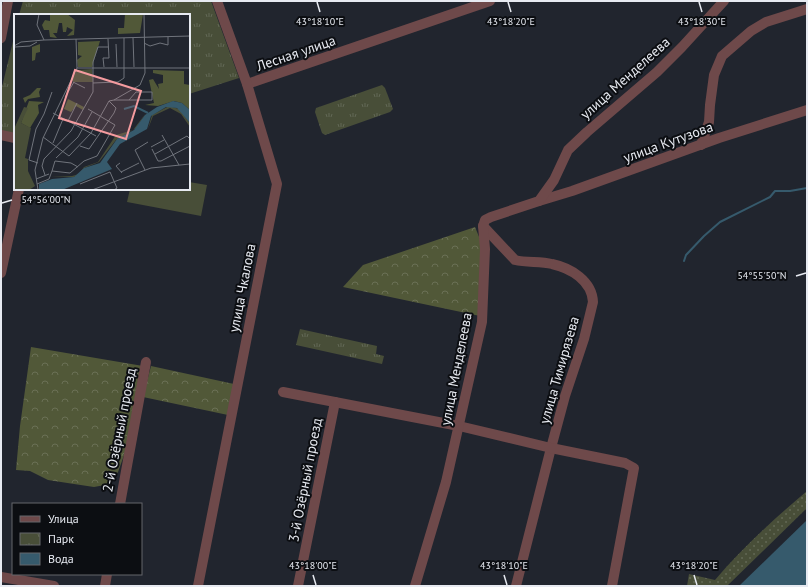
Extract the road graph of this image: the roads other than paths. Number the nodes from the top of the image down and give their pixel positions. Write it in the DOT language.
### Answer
graph roads {
  1 [pos="8,1"];
  2 [pos="217,1"];
  3 [pos="490,1"];
  4 [pos="724,1"];
  5 [pos="807,9"];
  6 [pos="1,38"];
  7 [pos="247,84"];
  8 [pos="807,110"];
  9 [pos="1,135"];
  10 [pos="14,138"];
  11 [pos="702,145"];
  12 [pos="19,190"];
  13 [pos="539,201"];
  14 [pos="483,226"];
  15 [pos="1,273"];
  16 [pos="146,362"];
  17 [pos="283,392"];
  18 [pos="335,402"];
  19 [pos="459,426"];
  20 [pos="551,448"];
  21 [pos="120,503"];
  22 [pos="107,575"];
  23 [pos="1,577"];
  24 [pos="39,585"];
  25 [pos="54,586"];
  26 [pos="105,586"];
  27 [pos="198,586"];
  28 [pos="298,586"];
  29 [pos="415,586"];
  30 [pos="516,586"];
  31 [pos="612,586"];
  1 -- 6 [label="street"];
  2 -- 7 [label="street, улица Чкалова"];
  3 -- 7 [label="street, Лесная улица"];
  4 -- 13 [label="street, улица Менделеева"];
  5 -- 11 [label="street"];
  7 -- 27 [label="street, улица Чкалова"];
  8 -- 11 [label="street, улица Кутузова"];
  9 -- 10 [label="street"];
  11 -- 13 [label="street, улица Кутузова"];
  12 -- 15 [label="street"];
  13 -- 14 [label="street"];
  14 -- 19 [label="street, улица Менделеева"];
  14 -- 20 [label="street, улица Тимирязева"];
  16 -- 21 [label="street, 2-й Озёрный проезд"];
  17 -- 18 [label="street"];
  18 -- 19 [label="street"];
  18 -- 28 [label="street, 3-й Озёрный проезд"];
  19 -- 20 [label="street"];
  19 -- 29 [label="street, улица Менделеева"];
  20 -- 30 [label="street, улица Тимирязева"];
  20 -- 31 [label="street"];
  22 -- 26 [label="street"];
  23 -- 24 [label="street"];
  24 -- 25 [label="street"];
}
